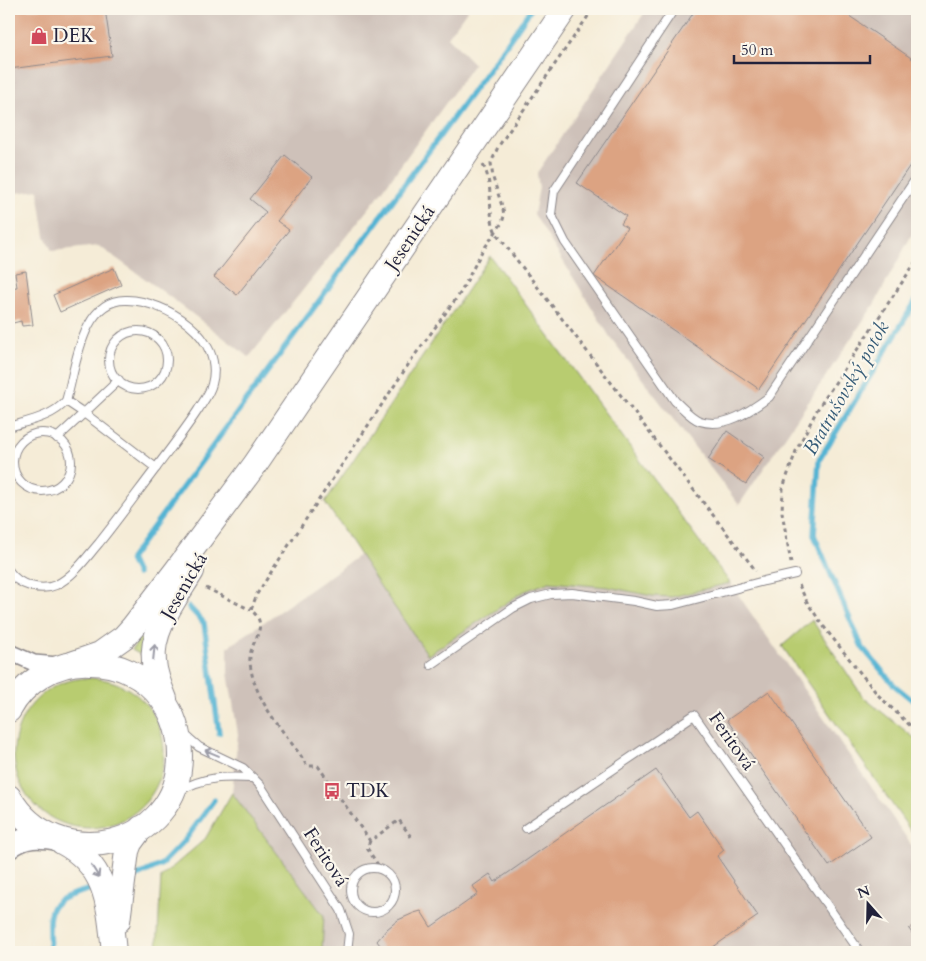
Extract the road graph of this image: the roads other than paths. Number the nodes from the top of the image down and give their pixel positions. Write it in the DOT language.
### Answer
graph roads {
  1 [pos="565,9"];
  2 [pos="674,9"];
  3 [pos="917,177"];
  4 [pos="118,380"];
  5 [pos="66,401"];
  6 [pos="84,413"];
  7 [pos="9,427"];
  8 [pos="57,438"];
  9 [pos="254,466"];
  10 [pos="156,468"];
  11 [pos="9,571"];
  12 [pos="795,574"];
  13 [pos="9,652"];
  14 [pos="74,664"];
  15 [pos="431,665"];
  16 [pos="9,710"];
  17 [pos="172,715"];
  18 [pos="253,778"];
  19 [pos="9,797"];
  20 [pos="168,800"];
  21 [pos="142,828"];
  22 [pos="526,828"];
  23 [pos="58,840"];
  24 [pos="9,848"];
  25 [pos="355,902"];
  26 [pos="342,910"];
  27 [pos="114,952"];
  28 [pos="347,952"];
  29 [pos="860,952"];
  1 -- 9 [label="main road, Jesenická"];
  2 -- 3 [label="lane"];
  4 -- 4 [label="lane"];
  4 -- 6 [label="lane"];
  5 -- 6 [label="lane"];
  5 -- 7 [label="lane"];
  5 -- 10 [label="lane"];
  6 -- 8 [label="lane"];
  6 -- 10 [label="lane"];
  8 -- 8 [label="lane"];
  9 -- 14 [label="main road, Jesenická"];
  17 -- 9 [label="main road, Jesenická, one-way"];
  10 -- 11 [label="lane"];
  12 -- 15 [label="lane"];
  13 -- 14 [label="street"];
  14 -- 16 [label="main road"];
  14 -- 17 [label="main road"];
  18 -- 17 [label="lane, Feritová, one-way"];
  17 -- 20 [label="main road"];
  18 -- 20 [label="lane"];
  18 -- 26 [label="lane, Feritová"];
  19 -- 23 [label="main road"];
  20 -- 21 [label="main road"];
  21 -- 23 [label="main road"];
  21 -- 27 [label="main road"];
  22 -- 29 [label="lane, Feritová"];
  23 -- 24 [label="main road"];
  23 -- 27 [label="main road, one-way"];
  25 -- 25 [label="lane"];
  25 -- 26 [label="lane"];
  26 -- 28 [label="lane, Feritová"];
}
